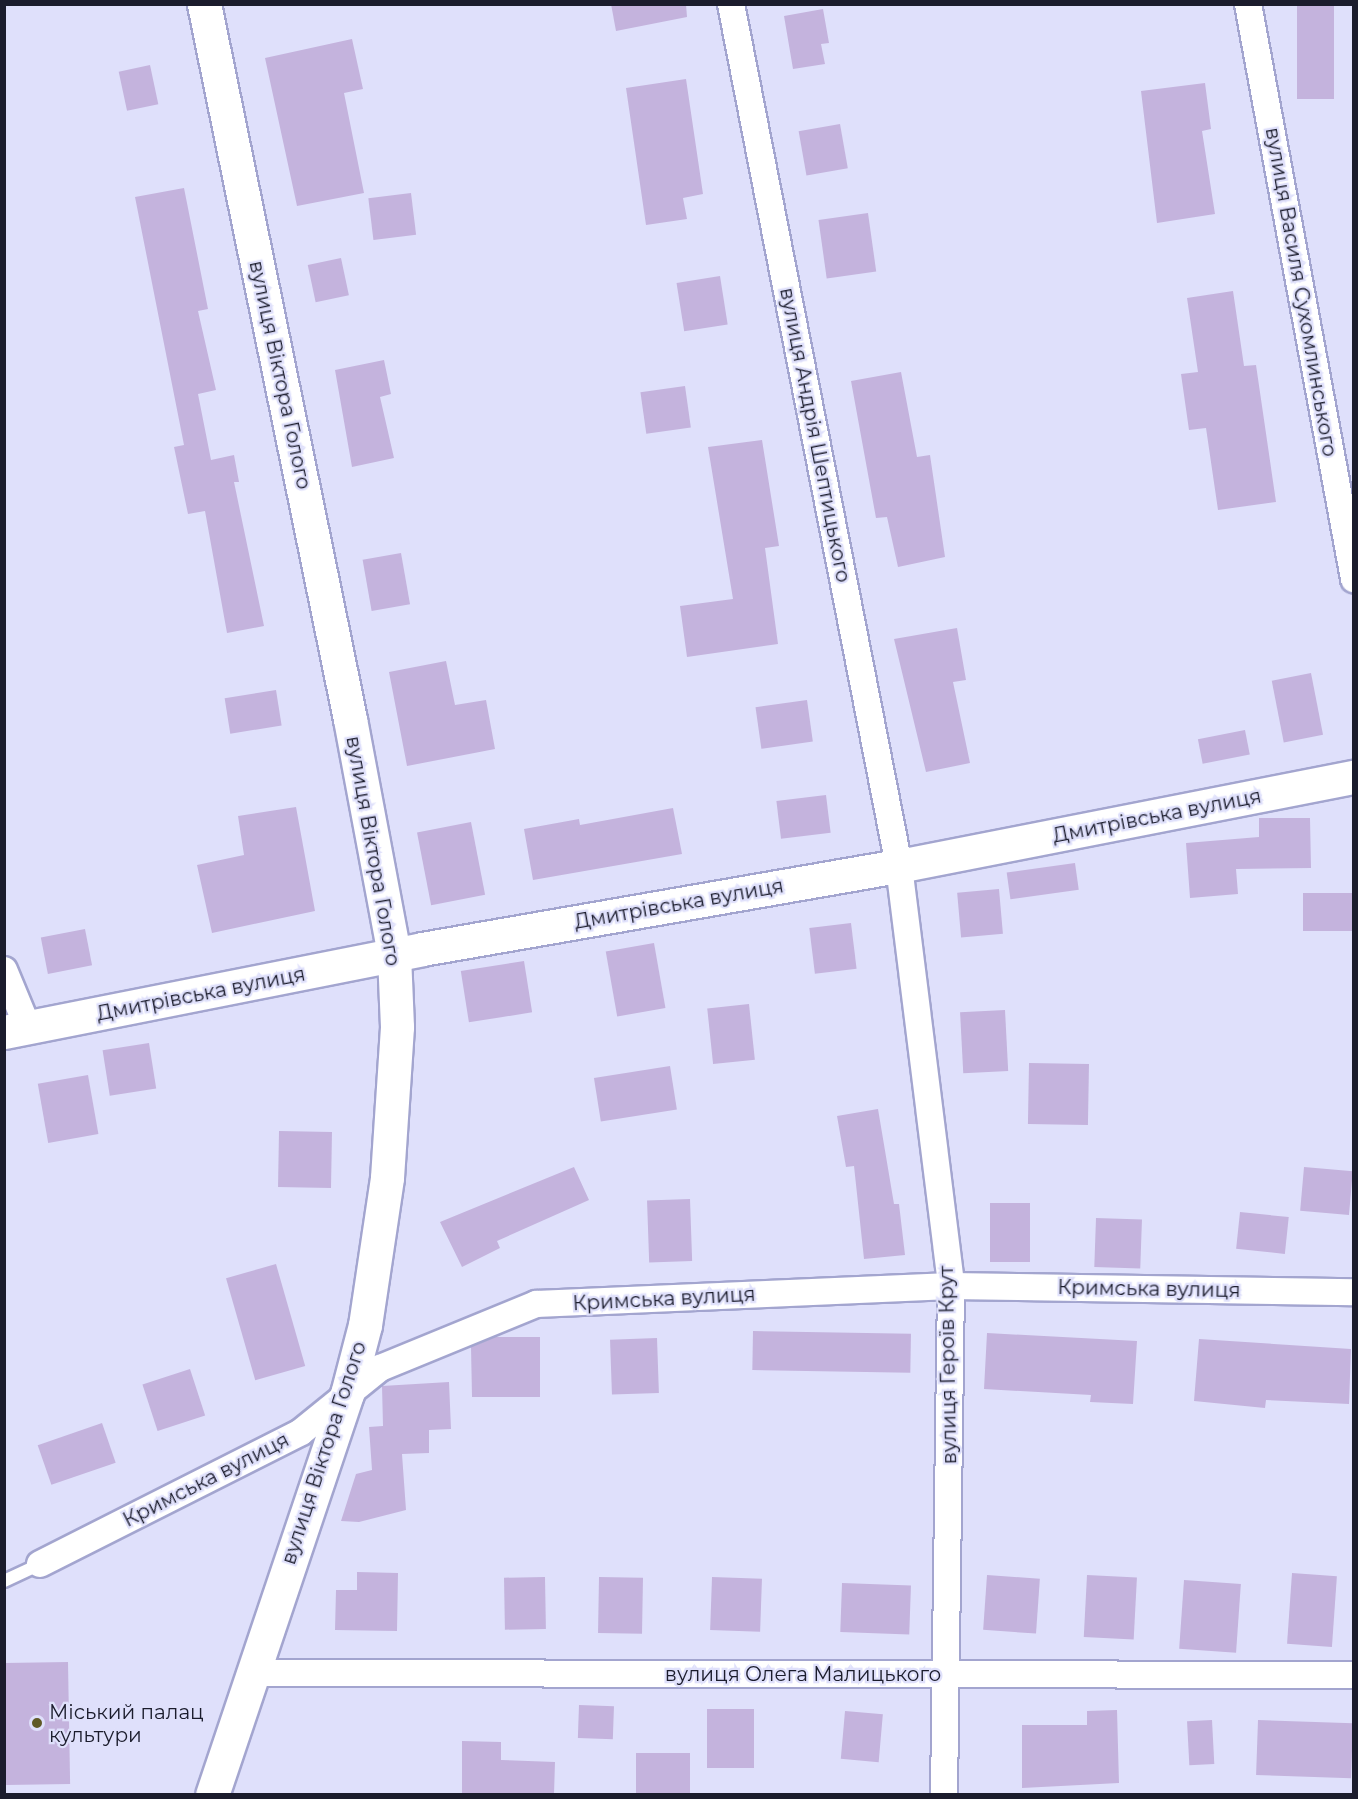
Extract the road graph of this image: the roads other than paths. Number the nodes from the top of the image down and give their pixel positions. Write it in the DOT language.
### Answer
graph roads {
  1 [pos="204,4"];
  2 [pos="731,4"];
  3 [pos="1248,4"];
  4 [pos="1353,579"];
  5 [pos="1353,777"];
  6 [pos="899,866"];
  7 [pos="394,955"];
  8 [pos="4,970"];
  9 [pos="16,1030"];
  10 [pos="951,1286"];
  11 [pos="1353,1292"];
  12 [pos="347,1394"];
  13 [pos="40,1564"];
  14 [pos="4,1581"];
  15 [pos="252,1673"];
  16 [pos="949,1674"];
  17 [pos="1353,1676"];
  18 [pos="212,1794"];
  19 [pos="944,1794"];
  1 -- 7 [label="main road, вулиця Віктора Голого"];
  2 -- 6 [label="street, вулиця Андрія Шептицького"];
  3 -- 4 [label="street, вулиця Василя Сухомлинського"];
  5 -- 6 [label="main road, Дмитрівська вулиця"];
  6 -- 7 [label="main road, Дмитрівська вулиця"];
  6 -- 10 [label="street, вулиця Героїв Крут"];
  7 -- 9 [label="main road, Дмитрівська вулиця"];
  7 -- 12 [label="main road, вулиця Віктора Голого"];
  8 -- 9 [label="street"];
  10 -- 11 [label="street, Кримська вулиця"];
  10 -- 12 [label="street, Кримська вулиця"];
  10 -- 16 [label="street, вулиця Героїв Крут"];
  12 -- 13 [label="street, Кримська вулиця"];
  12 -- 15 [label="main road, вулиця Віктора Голого"];
  13 -- 14 [label="lane"];
  15 -- 16 [label="street, вулиця Олега Малицького"];
  15 -- 18 [label="main road, вулиця Віктора Голого"];
  16 -- 17 [label="street, вулиця Олега Малицького"];
  16 -- 19 [label="street, вулиця Героїв Крут"];
}
